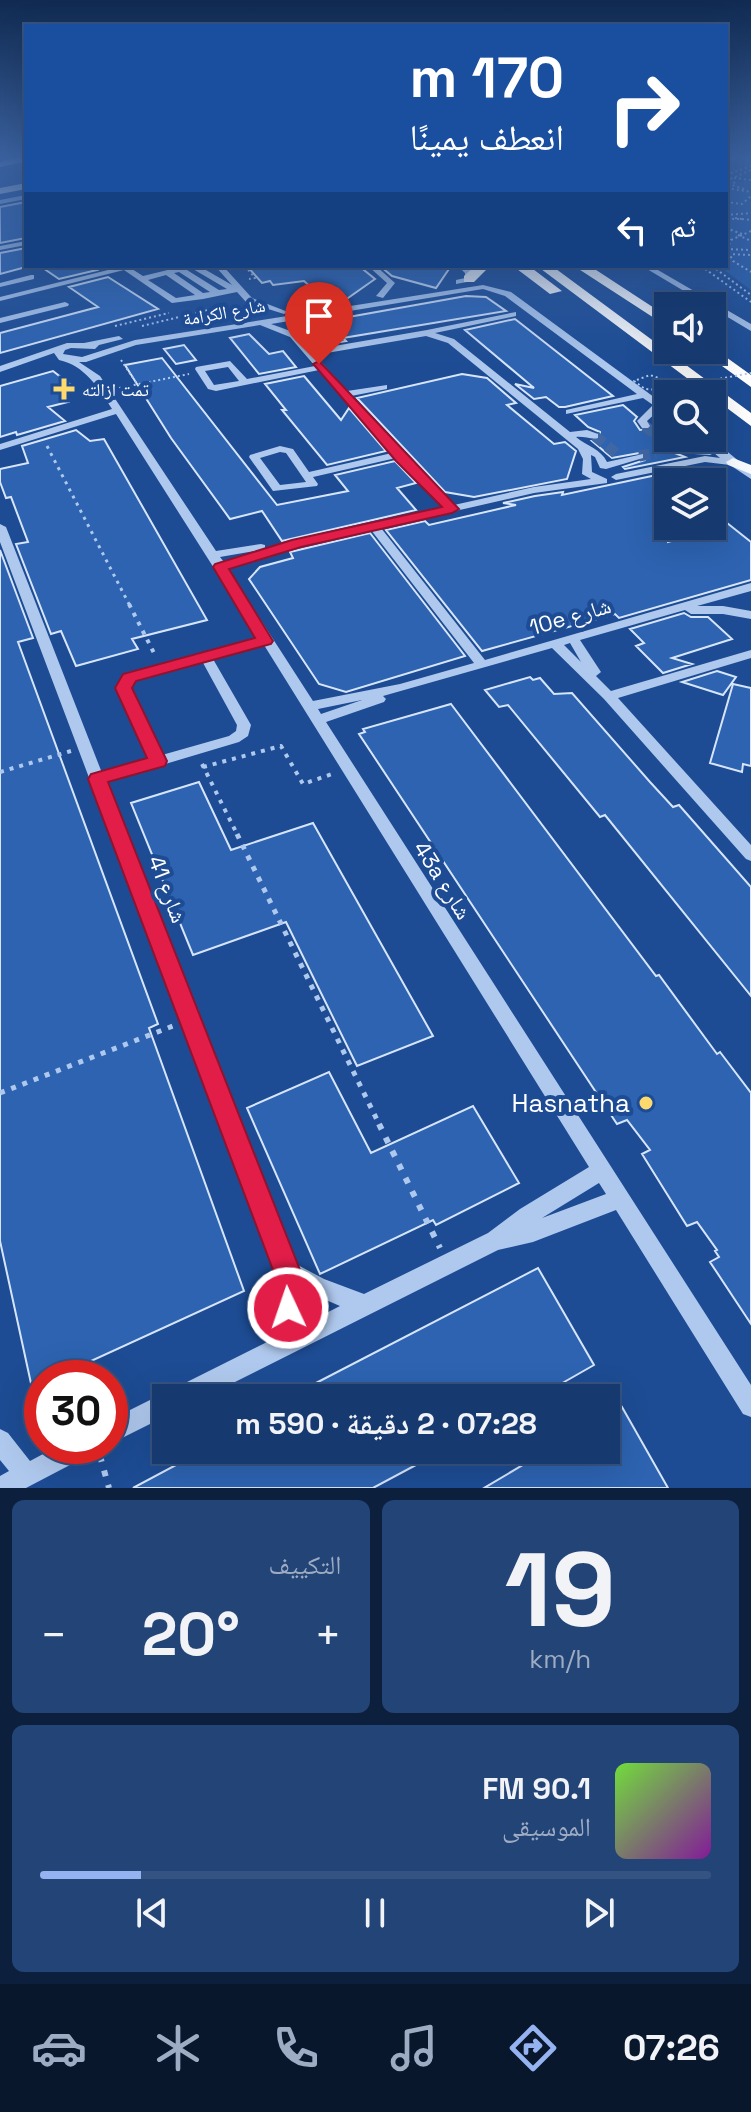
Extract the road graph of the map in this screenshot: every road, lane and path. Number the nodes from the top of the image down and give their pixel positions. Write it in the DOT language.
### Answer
graph roads {
  1 [pos="728,229"];
  2 [pos="751,231"];
  3 [pos="740,235"];
  4 [pos="751,241"];
  5 [pos="24,243"];
  6 [pos="728,245"];
  7 [pos="0,248"];
  8 [pos="728,249"];
  9 [pos="745,252"];
  10 [pos="751,252"];
  11 [pos="728,254"];
  12 [pos="125,268"];
  13 [pos="131,268"];
  14 [pos="185,268"];
  15 [pos="198,268"];
  16 [pos="221,268"];
  17 [pos="247,268"];
  18 [pos="374,268"];
  19 [pos="523,268"];
  20 [pos="545,268"];
  21 [pos="587,268"];
  22 [pos="649,268"];
  23 [pos="704,268"];
  24 [pos="715,268"];
  25 [pos="180,269"];
  26 [pos="167,272"];
  27 [pos="751,272"];
  28 [pos="466,273"];
  29 [pos="31,277"];
  30 [pos="146,277"];
  31 [pos="2,285"];
  32 [pos="235,287"];
  33 [pos="745,291"];
  34 [pos="735,292"];
  35 [pos="751,292"];
  36 [pos="219,294"];
  37 [pos="17,295"];
  38 [pos="380,296"];
  39 [pos="0,299"];
  40 [pos="249,300"];
  41 [pos="203,301"];
  42 [pos="751,302"];
  43 [pos="65,304"];
  44 [pos="181,310"];
  45 [pos="38,311"];
  46 [pos="173,312"];
  47 [pos="284,312"];
  48 [pos="654,313"];
  49 [pos="513,314"];
  50 [pos="246,315"];
  51 [pos="297,315"];
  52 [pos="0,321"];
  53 [pos="228,321"];
  54 [pos="257,322"];
  55 [pos="142,326"];
  56 [pos="107,328"];
  57 [pos="751,328"];
  58 [pos="427,333"];
  59 [pos="293,335"];
  60 [pos="88,344"];
  61 [pos="654,346"];
  62 [pos="654,347"];
  63 [pos="61,349"];
  64 [pos="97,354"];
  65 [pos="67,360"];
  66 [pos="316,361"];
  67 [pos="677,364"];
  68 [pos="726,364"];
  69 [pos="0,369"];
  70 [pos="201,372"];
  71 [pos="751,373"];
  72 [pos="0,377"];
  73 [pos="243,379"];
  74 [pos="664,380"];
  75 [pos="713,380"];
  76 [pos="751,382"];
  77 [pos="101,384"];
  78 [pos="384,387"];
  79 [pos="654,389"];
  80 [pos="345,394"];
  81 [pos="644,395"];
  82 [pos="654,402"];
  83 [pos="569,412"];
  84 [pos="120,414"];
  85 [pos="654,414"];
  86 [pos="751,421"];
  87 [pos="645,426"];
  88 [pos="41,434"];
  89 [pos="570,435"];
  90 [pos="595,436"];
  91 [pos="0,447"];
  92 [pos="582,447"];
  93 [pos="720,452"];
  94 [pos="399,456"];
  95 [pos="639,456"];
  96 [pos="733,462"];
  97 [pos="605,466"];
  98 [pos="410,467"];
  99 [pos="588,471"];
  100 [pos="751,473"];
  101 [pos="310,477"];
  102 [pos="616,477"];
  103 [pos="603,481"];
  104 [pos="534,490"];
  105 [pos="452,509"];
  106 [pos="439,512"];
  107 [pos="374,526"];
  108 [pos="0,527"];
  109 [pos="217,561"];
  110 [pos="751,587"];
  111 [pos="735,592"];
  112 [pos="751,598"];
  113 [pos="671,610"];
  114 [pos="751,615"];
  115 [pos="573,639"];
  116 [pos="265,641"];
  117 [pos="555,644"];
  118 [pos="751,654"];
  119 [pos="205,656"];
  120 [pos="482,665"];
  121 [pos="161,668"];
  122 [pos="609,696"];
  123 [pos="312,714"];
  124 [pos="85,747"];
  125 [pos="195,750"];
  126 [pos="158,761"];
  127 [pos="203,767"];
  128 [pos="347,770"];
  129 [pos="0,772"];
  130 [pos="97,779"];
  131 [pos="751,855"];
  132 [pos="190,1020"];
  133 [pos="0,1093"];
  134 [pos="601,1171"];
  135 [pos="619,1199"];
  136 [pos="495,1240"];
  137 [pos="448,1265"];
  138 [pos="286,1270"];
  139 [pos="365,1305"];
  140 [pos="276,1349"];
  141 [pos="207,1384"];
  142 [pos="751,1406"];
  143 [pos="152,1411"];
  144 [pos="128,1423"];
  145 [pos="0,1441"];
  146 [pos="48,1464"];
  147 [pos="103,1464"];
  148 [pos="26,1475"];
  149 [pos="1,1488"];
  150 [pos="109,1488"];
  1 -- 3 [label="path"];
  2 -- 3 [label="path"];
  3 -- 4 [label="path"];
  3 -- 6 [label="path"];
  5 -- 7 [label="street"];
  8 -- 9 [label="path"];
  9 -- 10 [label="path"];
  9 -- 11 [label="path"];
  11 -- 27 [label="path"];
  12 -- 37 [label="street"];
  13 -- 30 [label="street"];
  14 -- 25 [label="street"];
  15 -- 32 [label="street"];
  16 -- 32 [label="street"];
  17 -- 32 [label="path"];
  18 -- 38 [label="street"];
  19 -- 62 [label="highway"];
  20 -- 61 [label="highway"];
  21 -- 48 [label="highway"];
  22 -- 57 [label="street"];
  23 -- 34 [label="path"];
  24 -- 33 [label="path"];
  25 -- 26 [label="street"];
  25 -- 36 [label="street"];
  26 -- 30 [label="street"];
  26 -- 41 [label="street"];
  28 -- 38 [label="street, شارع الكرامة"];
  29 -- 31 [label="street"];
  30 -- 41 [label="street"];
  31 -- 37 [label="street"];
  32 -- 36 [label="street"];
  32 -- 40 [label="street"];
  33 -- 34 [label="path"];
  33 -- 35 [label="path"];
  34 -- 42 [label="path"];
  36 -- 41 [label="street"];
  37 -- 39 [label="street"];
  37 -- 45 [label="street"];
  38 -- 47 [label="street, شارع الكرامة"];
  40 -- 47 [label="street"];
  40 -- 50 [label="street"];
  41 -- 44 [label="path"];
  43 -- 45 [label="street"];
  45 -- 52 [label="street"];
  46 -- 56 [label="path"];
  47 -- 50 [label="street, شارع الكرامة"];
  49 -- 58 [label="street"];
  50 -- 53 [label="street, شارع الكرامة"];
  51 -- 54 [label="street, شارع الكرامة"];
  51 -- 59 [label="street"];
  51 -- 81 [label="street, شارع الكرامة"];
  53 -- 55 [label="path"];
  53 -- 60 [label="street, شارع الكرامة"];
  54 -- 59 [label="street"];
  54 -- 64 [label="street, شارع الكرامة"];
  58 -- 66 [label="street"];
  58 -- 89 [label="street"];
  59 -- 66 [label="street"];
  60 -- 63 [label="street, شارع الكرامة"];
  60 -- 64 [label="street"];
  63 -- 65 [label="street"];
  63 -- 69 [label="street"];
  64 -- 65 [label="street, شارع الكرامة"];
  64 -- 77 [label="street, 43a شارع"];
  65 -- 72 [label="street"];
  65 -- 77 [label="street, 43a شارع"];
  66 -- 73 [label="street"];
  66 -- 80 [label="street"];
  67 -- 86 [label="highway"];
  68 -- 76 [label="highway"];
  70 -- 73 [label="street"];
  70 -- 73 [label="street"];
  70 -- 77 [label="path"];
  71 -- 75 [label="path, bridge"];
  74 -- 79 [label="path, bridge"];
  77 -- 84 [label="street, 43a شارع"];
  78 -- 80 [label="street"];
  80 -- 94 [label="street"];
  81 -- 82 [label="street"];
  81 -- 83 [label="street"];
  84 -- 88 [label="street"];
  84 -- 109 [label="street, 43a شارع"];
  85 -- 87 [label="street"];
  88 -- 91 [label="street"];
  88 -- 121 [label="path"];
  89 -- 90 [label="street"];
  89 -- 92 [label="street"];
  92 -- 97 [label="street"];
  92 -- 99 [label="street"];
  93 -- 96 [label="street"];
  94 -- 98 [label="street"];
  94 -- 101 [label="street"];
  95 -- 97 [label="street"];
  96 -- 100 [label="main road"];
  96 -- 102 [label="street"];
  97 -- 99 [label="street"];
  97 -- 102 [label="street"];
  98 -- 105 [label="street"];
  98 -- 106 [label="street"];
  99 -- 103 [label="street"];
  99 -- 104 [label="street"];
  101 -- 101 [label="street"];
  102 -- 103 [label="street"];
  103 -- 104 [label="street"];
  104 -- 105 [label="street"];
  105 -- 106 [label="street"];
  106 -- 107 [label="street"];
  107 -- 109 [label="street"];
  107 -- 120 [label="street"];
  108 -- 124 [label="street, شارع 41"];
  109 -- 116 [label="street, 43a شارع"];
  110 -- 111 [label="street, 10e شارع"];
  111 -- 112 [label="street"];
  111 -- 113 [label="street, 10e شارع"];
  113 -- 114 [label="street"];
  113 -- 115 [label="street, 10e شارع"];
  115 -- 117 [label="street, 10e شارع"];
  115 -- 122 [label="street"];
  116 -- 119 [label="street"];
  116 -- 123 [label="street, 43a شارع"];
  117 -- 120 [label="street, 10e شارع"];
  117 -- 122 [label="street"];
  118 -- 122 [label="street"];
  119 -- 121 [label="street"];
  119 -- 125 [label="street"];
  120 -- 123 [label="street, 10e شارع"];
  121 -- 126 [label="street"];
  122 -- 131 [label="street"];
  123 -- 128 [label="street, 43a شارع"];
  124 -- 129 [label="path"];
  124 -- 130 [label="street, شارع 41"];
  125 -- 126 [label="street"];
  125 -- 127 [label="path"];
  126 -- 130 [label="street"];
  127 -- 128 [label="path"];
  127 -- 137 [label="path"];
  128 -- 134 [label="street, 43a شارع"];
  130 -- 132 [label="street, شارع 41"];
  132 -- 133 [label="path"];
  132 -- 138 [label="street, شارع 41"];
  134 -- 135 [label="street, 43a شارع"];
  134 -- 136 [label="street"];
  135 -- 136 [label="street"];
  135 -- 142 [label="street, 43a شارع"];
  136 -- 137 [label="street"];
  137 -- 139 [label="street"];
  138 -- 139 [label="street"];
  138 -- 140 [label="street, شارع 41"];
  139 -- 140 [label="street"];
  140 -- 141 [label="street"];
  143 -- 144 [label="street"];
  145 -- 148 [label="street"];
  146 -- 148 [label="street"];
  147 -- 150 [label="path"];
  148 -- 149 [label="street"];
}
